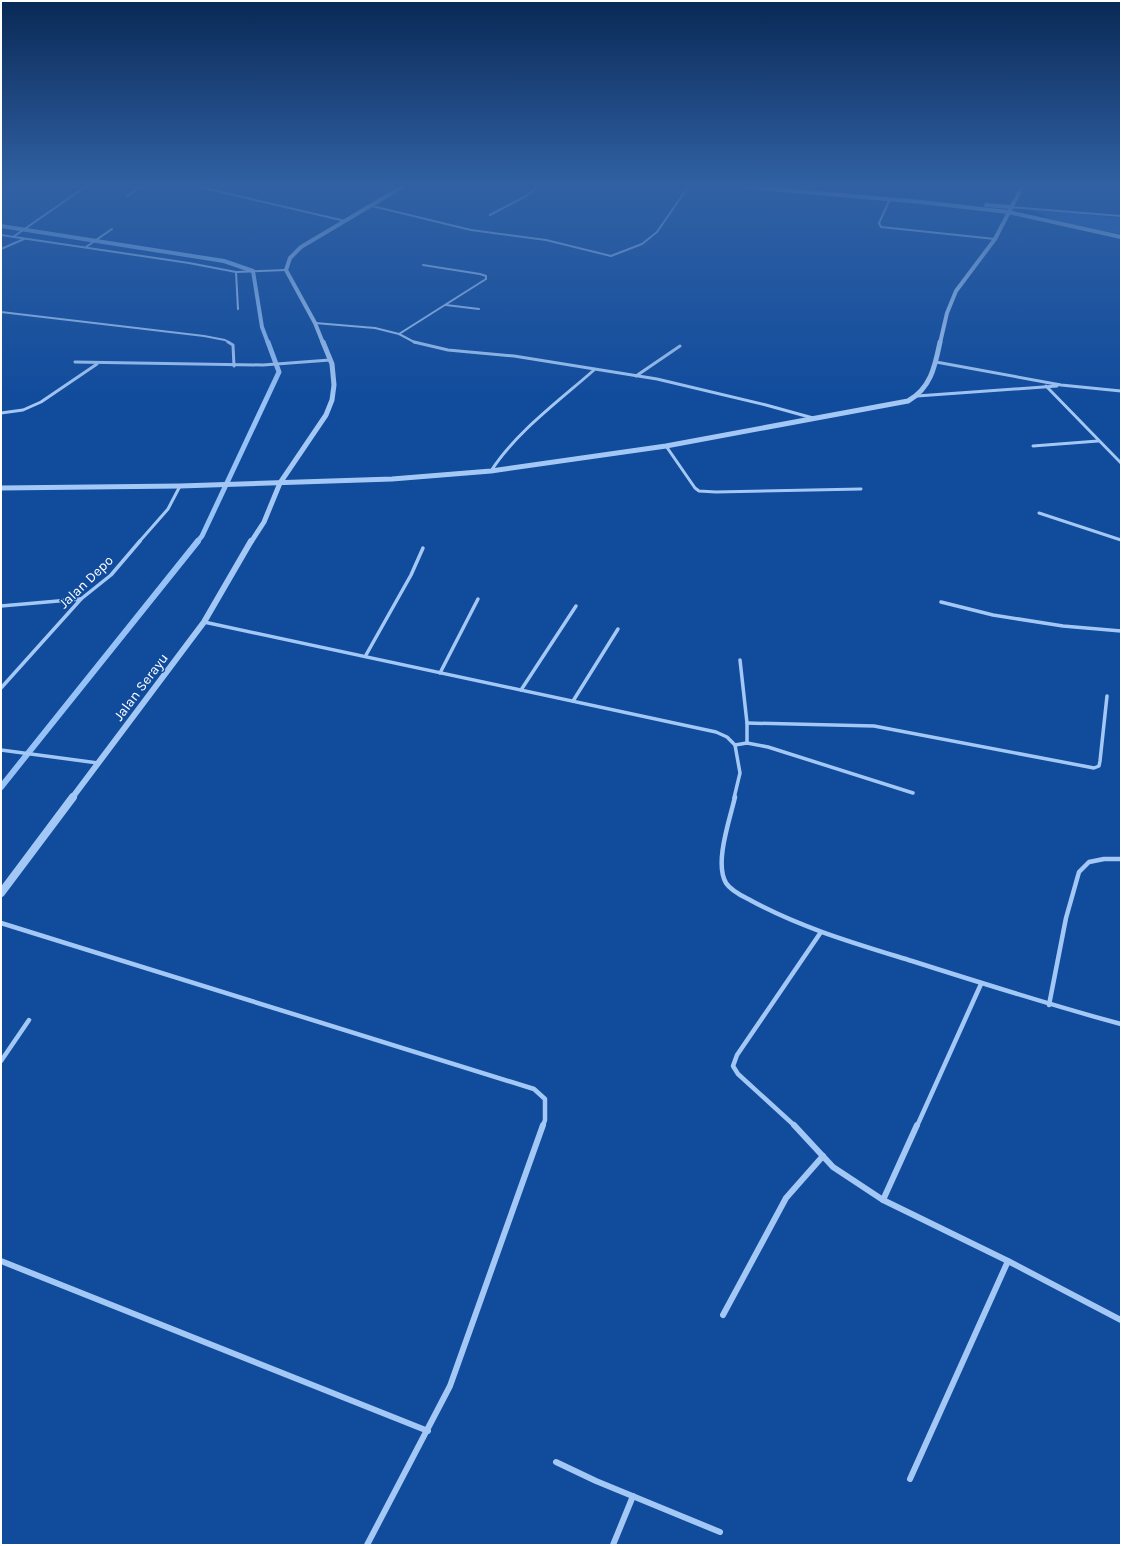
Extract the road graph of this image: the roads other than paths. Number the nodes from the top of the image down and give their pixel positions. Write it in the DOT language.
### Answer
graph roads {
  1 [pos="169,259"];
  2 [pos="290,259"];
  3 [pos="981,259"];
  4 [pos="423,265"];
  5 [pos="286,270"];
  6 [pos="236,272"];
  7 [pos="446,305"];
  8 [pos="238,309"];
  9 [pos="479,309"];
  10 [pos="1,312"];
  11 [pos="315,323"];
  12 [pos="398,334"];
  13 [pos="680,346"];
  14 [pos="330,360"];
  15 [pos="75,362"];
  16 [pos="936,362"];
  17 [pos="97,363"];
  18 [pos="234,366"];
  19 [pos="594,370"];
  20 [pos="636,376"];
  21 [pos="1044,382"];
  22 [pos="1061,385"];
  23 [pos="1046,387"];
  24 [pos="1121,390"];
  25 [pos="918,396"];
  26 [pos="1,413"];
  27 [pos="815,419"];
  28 [pos="1098,441"];
  29 [pos="666,446"];
  30 [pos="1033,446"];
  31 [pos="1120,461"];
  32 [pos="491,471"];
  33 [pos="280,483"];
  34 [pos="180,486"];
  35 [pos="1,488"];
  36 [pos="861,489"];
  37 [pos="1039,513"];
  38 [pos="1121,540"];
  39 [pos="423,548"];
  40 [pos="81,599"];
  41 [pos="478,599"];
  42 [pos="941,602"];
  43 [pos="1,606"];
  44 [pos="576,606"];
  45 [pos="204,622"];
  46 [pos="618,630"];
  47 [pos="1121,631"];
  48 [pos="366,655"];
  49 [pos="740,660"];
  50 [pos="440,673"];
  51 [pos="1,688"];
  52 [pos="521,690"];
  53 [pos="1107,696"];
  54 [pos="574,701"];
  55 [pos="747,723"];
  56 [pos="746,743"];
  57 [pos="735,745"];
  58 [pos="1,750"];
  59 [pos="98,763"];
  60 [pos="913,794"];
  61 [pos="1121,859"];
  62 [pos="1,893"];
  63 [pos="1,923"];
  64 [pos="821,932"];
  65 [pos="981,984"];
  66 [pos="1049,1005"];
  67 [pos="29,1020"];
  68 [pos="1121,1024"];
  69 [pos="1,1061"];
  70 [pos="823,1156"];
  71 [pos="883,1200"];
  72 [pos="1,1261"];
  73 [pos="1008,1261"];
  74 [pos="723,1315"];
  75 [pos="1121,1320"];
  76 [pos="428,1431"];
  77 [pos="556,1462"];
  78 [pos="910,1479"];
  79 [pos="633,1496"];
  80 [pos="720,1532"];
  81 [pos="367,1545"];
  82 [pos="612,1545"];
  1 -- 6 [label="street"];
  2 -- 5 [label="street"];
  3 -- 16 [label="street"];
  4 -- 7 [label="street"];
  5 -- 6 [label="street"];
  5 -- 11 [label="street, Jalan Serayu"];
  6 -- 8 [label="street"];
  7 -- 9 [label="street"];
  7 -- 12 [label="street"];
  10 -- 18 [label="street"];
  11 -- 12 [label="street"];
  11 -- 14 [label="street, Jalan Serayu"];
  12 -- 19 [label="street"];
  13 -- 20 [label="street"];
  14 -- 18 [label="street"];
  14 -- 33 [label="street, Jalan Serayu"];
  15 -- 17 [label="street"];
  16 -- 21 [label="street"];
  16 -- 25 [label="street"];
  17 -- 18 [label="street"];
  17 -- 26 [label="street"];
  19 -- 20 [label="street"];
  19 -- 32 [label="street"];
  20 -- 27 [label="street"];
  21 -- 22 [label="street"];
  21 -- 23 [label="street"];
  22 -- 23 [label="street"];
  22 -- 24 [label="street"];
  23 -- 25 [label="street"];
  23 -- 28 [label="street"];
  25 -- 27 [label="street"];
  27 -- 29 [label="street"];
  28 -- 30 [label="street"];
  28 -- 31 [label="street"];
  29 -- 32 [label="street"];
  29 -- 36 [label="street"];
  32 -- 33 [label="street"];
  33 -- 34 [label="street"];
  33 -- 45 [label="street, Jalan Serayu"];
  34 -- 35 [label="street"];
  34 -- 40 [label="street, Jalan Depo"];
  37 -- 38 [label="street"];
  39 -- 48 [label="street"];
  40 -- 43 [label="street"];
  40 -- 51 [label="street, Jalan Depo"];
  41 -- 50 [label="street"];
  42 -- 47 [label="street"];
  44 -- 52 [label="street"];
  45 -- 48 [label="street"];
  45 -- 59 [label="street, Jalan Serayu"];
  46 -- 54 [label="street"];
  48 -- 50 [label="street"];
  49 -- 55 [label="street"];
  50 -- 52 [label="street"];
  52 -- 54 [label="street"];
  53 -- 55 [label="street"];
  54 -- 57 [label="street"];
  55 -- 56 [label="street"];
  56 -- 57 [label="street"];
  56 -- 60 [label="street"];
  57 -- 64 [label="street"];
  58 -- 59 [label="street"];
  59 -- 62 [label="street, Jalan Serayu"];
  61 -- 66 [label="street"];
  63 -- 76 [label="street"];
  64 -- 65 [label="street"];
  64 -- 70 [label="street"];
  65 -- 66 [label="street"];
  65 -- 71 [label="street"];
  66 -- 68 [label="street"];
  67 -- 69 [label="street"];
  70 -- 71 [label="street"];
  70 -- 74 [label="street"];
  71 -- 73 [label="street"];
  72 -- 76 [label="street"];
  73 -- 75 [label="street"];
  73 -- 78 [label="street"];
  76 -- 81 [label="street"];
  77 -- 79 [label="street"];
  79 -- 80 [label="street"];
  79 -- 82 [label="street"];
}
